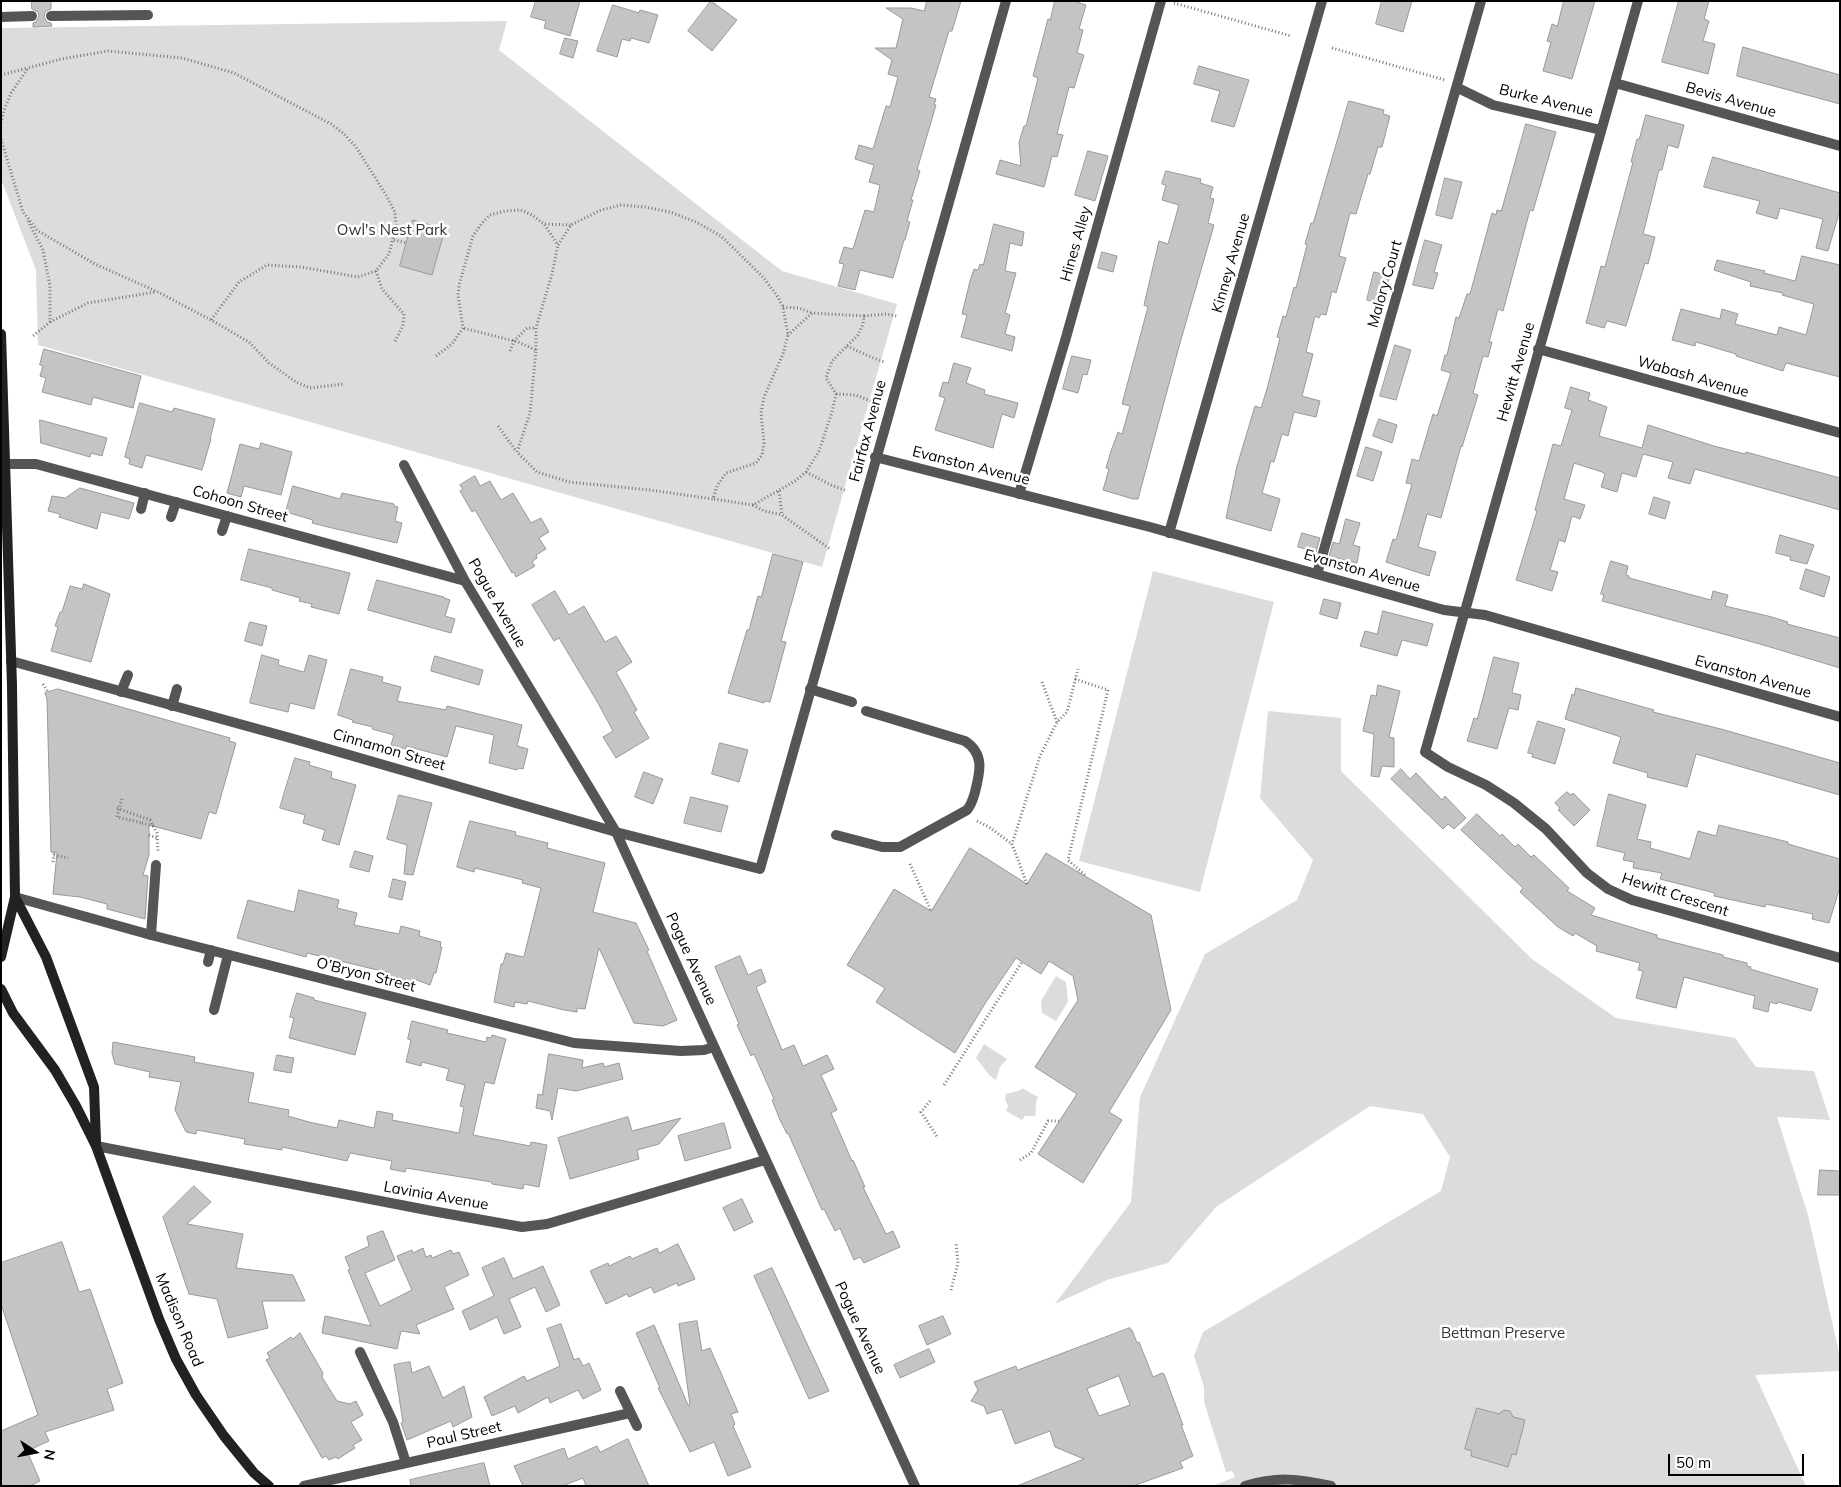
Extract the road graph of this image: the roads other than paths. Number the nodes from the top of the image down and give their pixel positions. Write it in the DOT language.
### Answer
graph roads {
  1 [pos="1006,1"];
  2 [pos="1161,1"];
  3 [pos="1322,1"];
  4 [pos="1481,1"];
  5 [pos="1638,1"];
  6 [pos="148,15"];
  7 [pos="32,16"];
  8 [pos="51,16"];
  9 [pos="1,17"];
  10 [pos="1615,83"];
  11 [pos="1458,88"];
  12 [pos="1601,130"];
  13 [pos="1840,146"];
  14 [pos="1,334"];
  15 [pos="1538,349"];
  16 [pos="1840,433"];
  17 [pos="875,457"];
  18 [pos="5,464"];
  19 [pos="404,464"];
  20 [pos="145,494"];
  21 [pos="1019,494"];
  22 [pos="176,502"];
  23 [pos="141,509"];
  24 [pos="227,516"];
  25 [pos="171,517"];
  26 [pos="222,532"];
  27 [pos="1169,533"];
  28 [pos="1317,574"];
  29 [pos="465,581"];
  30 [pos="1465,612"];
  31 [pos="10,661"];
  32 [pos="128,675"];
  33 [pos="177,689"];
  34 [pos="810,689"];
  35 [pos="121,692"];
  36 [pos="852,702"];
  37 [pos="172,706"];
  38 [pos="866,711"];
  39 [pos="1840,717"];
  40 [pos="1425,752"];
  41 [pos="616,832"];
  42 [pos="836,835"];
  43 [pos="156,866"];
  44 [pos="760,869"];
  45 [pos="15,897"];
  46 [pos="152,935"];
  47 [pos="211,950"];
  48 [pos="228,955"];
  49 [pos="1,957"];
  50 [pos="1840,958"];
  51 [pos="208,962"];
  52 [pos="1,990"];
  53 [pos="214,1010"];
  54 [pos="714,1047"];
  55 [pos="96,1146"];
  56 [pos="765,1160"];
  57 [pos="360,1352"];
  58 [pos="620,1391"];
  59 [pos="630,1413"];
  60 [pos="638,1426"];
  61 [pos="406,1463"];
  62 [pos="269,1486"];
  63 [pos="304,1486"];
  64 [pos="915,1486"];
  65 [pos="1245,1486"];
  66 [pos="1331,1486"];
  1 -- 17 [label="street, Fairfax Avenue"];
  2 -- 21 [label="street, Hines Alley"];
  3 -- 27 [label="street, Kinney Avenue"];
  4 -- 11 [label="street, Malory Court"];
  5 -- 10 [label="street, Hewitt Avenue"];
  6 -- 8 [label="street"];
  7 -- 9 [label="street"];
  10 -- 12 [label="street, Hewitt Avenue"];
  10 -- 13 [label="street, Bevis Avenue"];
  11 -- 12 [label="street, Burke Avenue"];
  11 -- 28 [label="street, Malory Court"];
  12 -- 15 [label="street, Hewitt Avenue"];
  14 -- 18 [label="main road, Madison Road"];
  15 -- 16 [label="street, Wabash Avenue"];
  15 -- 30 [label="street, Hewitt Avenue"];
  17 -- 21 [label="street, Evanston Avenue"];
  17 -- 34 [label="street, Fairfax Avenue"];
  18 -- 20 [label="street, Cohoon Street"];
  18 -- 31 [label="main road, Madison Road"];
  19 -- 29 [label="street, Pogue Avenue"];
  20 -- 22 [label="street, Cohoon Street"];
  20 -- 23 [label="street"];
  21 -- 27 [label="street, Evanston Avenue"];
  22 -- 24 [label="street, Cohoon Street"];
  22 -- 25 [label="street"];
  24 -- 26 [label="street"];
  24 -- 29 [label="street, Cohoon Street"];
  27 -- 28 [label="street, Evanston Avenue"];
  28 -- 30 [label="street, Evanston Avenue"];
  29 -- 41 [label="street, Pogue Avenue"];
  30 -- 39 [label="street, Evanston Avenue"];
  30 -- 40 [label="street, Hewitt Avenue"];
  31 -- 35 [label="street, Cinnamon Street"];
  31 -- 45 [label="main road, Madison Road"];
  32 -- 35 [label="street"];
  33 -- 37 [label="street"];
  34 -- 36 [label="street"];
  34 -- 44 [label="street, Fairfax Avenue"];
  35 -- 37 [label="street, Cinnamon Street"];
  37 -- 41 [label="street, Cinnamon Street"];
  38 -- 42 [label="street"];
  40 -- 50 [label="street, Hewitt Crescent"];
  41 -- 44 [label="street, Cinnamon Street"];
  41 -- 54 [label="street, Pogue Avenue"];
  43 -- 46 [label="street"];
  45 -- 46 [label="street, O’Bryon Street"];
  45 -- 49 [label="main road, Madison Road"];
  45 -- 55 [label="main road, Madison Road"];
  46 -- 47 [label="street, O’Bryon Street"];
  47 -- 48 [label="street, O’Bryon Street"];
  47 -- 51 [label="street"];
  48 -- 53 [label="street"];
  48 -- 54 [label="street, O’Bryon Street"];
  52 -- 55 [label="main road, Madison Road"];
  54 -- 56 [label="street, Pogue Avenue"];
  55 -- 56 [label="street, Lavinia Avenue"];
  55 -- 62 [label="main road, Madison Road"];
  56 -- 64 [label="street, Pogue Avenue"];
  57 -- 61 [label="street"];
  58 -- 59 [label="street"];
  59 -- 60 [label="street"];
  59 -- 61 [label="street, Paul Street"];
  61 -- 63 [label="street, Paul Street"];
  65 -- 66 [label="street"];
}
